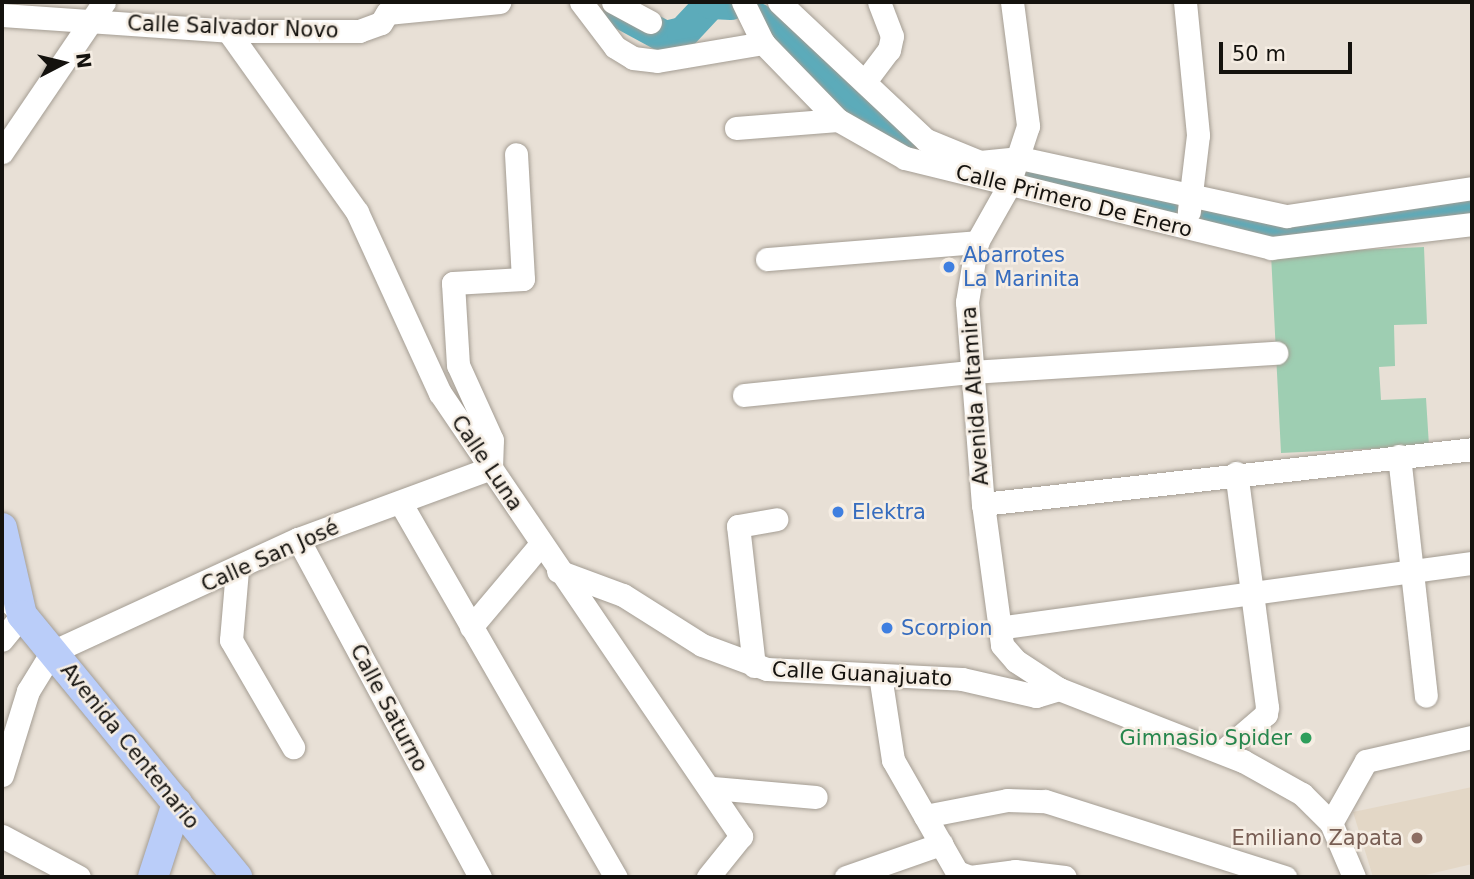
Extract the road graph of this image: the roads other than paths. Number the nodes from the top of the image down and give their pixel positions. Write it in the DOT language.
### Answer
graph roads {
  1 [pos="104,2"];
  2 [pos="499,2"];
  3 [pos="581,2"];
  4 [pos="613,2"];
  5 [pos="743,2"];
  6 [pos="779,2"];
  7 [pos="879,2"];
  8 [pos="1012,2"];
  9 [pos="1185,2"];
  10 [pos="386,8"];
  11 [pos="2,15"];
  12 [pos="90,22"];
  13 [pos="650,22"];
  14 [pos="228,32"];
  15 [pos="764,43"];
  16 [pos="866,80"];
  17 [pos="838,120"];
  18 [pos="736,128"];
  19 [pos="2,152"];
  20 [pos="516,154"];
  21 [pos="1020,158"];
  22 [pos="1008,187"];
  23 [pos="1472,188"];
  24 [pos="1187,212"];
  25 [pos="1472,224"];
  26 [pos="977,242"];
  27 [pos="767,259"];
  28 [pos="1276,353"];
  29 [pos="971,372"];
  30 [pos="744,395"];
  31 [pos="1472,449"];
  32 [pos="1399,456"];
  33 [pos="491,468"];
  34 [pos="1236,473"];
  35 [pos="400,502"];
  36 [pos="984,504"];
  37 [pos="776,519"];
  38 [pos="2,528"];
  39 [pos="298,539"];
  40 [pos="540,545"];
  41 [pos="1472,563"];
  42 [pos="237,570"];
  43 [pos="1412,570"];
  44 [pos="558,571"];
  45 [pos="1249,591"];
  46 [pos="12,605"];
  47 [pos="471,627"];
  48 [pos="997,628"];
  49 [pos="2,640"];
  50 [pos="52,652"];
  51 [pos="754,666"];
  52 [pos="880,675"];
  53 [pos="1059,690"];
  54 [pos="1426,695"];
  55 [pos="1472,737"];
  56 [pos="293,747"];
  57 [pos="1222,752"];
  58 [pos="2,775"];
  59 [pos="713,788"];
  60 [pos="816,797"];
  61 [pos="177,803"];
  62 [pos="925,816"];
  63 [pos="1331,823"];
  64 [pos="2,836"];
  65 [pos="941,844"];
  66 [pos="79,877"];
  67 [pos="153,877"];
  68 [pos="237,877"];
  69 [pos="480,877"];
  70 [pos="617,877"];
  71 [pos="708,877"];
  72 [pos="846,877"];
  73 [pos="1065,877"];
  74 [pos="1285,877"];
  75 [pos="1354,877"];
  1 -- 12 [label="street"];
  2 -- 10 [label="street, Calle Salvador Novo"];
  3 -- 15 [label="street"];
  4 -- 13 [label="street"];
  5 -- 15 [label="street, Calle Primero De Enero"];
  6 -- 16 [label="street, Calle Primero De Enero"];
  7 -- 16 [label="street"];
  8 -- 21 [label="street, Avenida Altamira"];
  9 -- 24 [label="street"];
  10 -- 14 [label="street, Calle Salvador Novo"];
  11 -- 12 [label="street, Calle Salvador Novo"];
  12 -- 14 [label="street, Calle Salvador Novo"];
  12 -- 19 [label="street"];
  14 -- 33 [label="street, Calle Luna"];
  15 -- 17 [label="street, Calle Primero De Enero"];
  16 -- 21 [label="street, Calle Primero De Enero"];
  17 -- 18 [label="street"];
  17 -- 22 [label="street, Calle Primero De Enero"];
  20 -- 33 [label="street"];
  21 -- 22 [label="street, Avenida Altamira"];
  21 -- 24 [label="street, Calle Primero De Enero"];
  22 -- 24 [label="street, Calle Primero De Enero"];
  22 -- 26 [label="street, Avenida Altamira"];
  23 -- 24 [label="street"];
  24 -- 25 [label="street, Calle Primero De Enero"];
  26 -- 27 [label="street"];
  26 -- 29 [label="street, Avenida Altamira"];
  28 -- 29 [label="street"];
  29 -- 30 [label="street"];
  29 -- 36 [label="street, Avenida Altamira"];
  31 -- 32 [label="street"];
  32 -- 34 [label="street"];
  32 -- 43 [label="street"];
  33 -- 35 [label="street, Calle San José"];
  33 -- 40 [label="street, Calle Luna"];
  34 -- 36 [label="street"];
  34 -- 45 [label="street"];
  35 -- 39 [label="street, Calle San José"];
  35 -- 47 [label="street"];
  36 -- 48 [label="street, Avenida Altamira"];
  37 -- 51 [label="street"];
  38 -- 46 [label="main road"];
  39 -- 42 [label="street, Calle San José"];
  39 -- 69 [label="street, Calle Saturno"];
  40 -- 44 [label="street, Calle Luna"];
  40 -- 47 [label="street"];
  41 -- 43 [label="street"];
  42 -- 50 [label="street, Calle San José"];
  42 -- 56 [label="street"];
  43 -- 45 [label="street"];
  43 -- 54 [label="street"];
  44 -- 51 [label="street, Calle Guanajuato"];
  44 -- 59 [label="street, Calle Luna"];
  45 -- 48 [label="street"];
  45 -- 57 [label="street"];
  46 -- 49 [label="street"];
  46 -- 50 [label="main road, Avenida Centenario"];
  47 -- 70 [label="street"];
  48 -- 53 [label="street, Avenida Altamira"];
  50 -- 58 [label="street"];
  50 -- 61 [label="main road, Avenida Centenario"];
  51 -- 52 [label="street, Calle Guanajuato"];
  52 -- 53 [label="street, Calle Guanajuato"];
  52 -- 62 [label="street"];
  53 -- 57 [label="street"];
  55 -- 63 [label="street"];
  57 -- 63 [label="street"];
  59 -- 60 [label="street"];
  59 -- 71 [label="street, Calle Luna"];
  61 -- 67 [label="main road"];
  61 -- 68 [label="main road, Avenida Centenario"];
  62 -- 65 [label="street"];
  62 -- 74 [label="street"];
  63 -- 75 [label="street"];
  64 -- 66 [label="street"];
  65 -- 72 [label="street"];
  65 -- 73 [label="street"];
}
